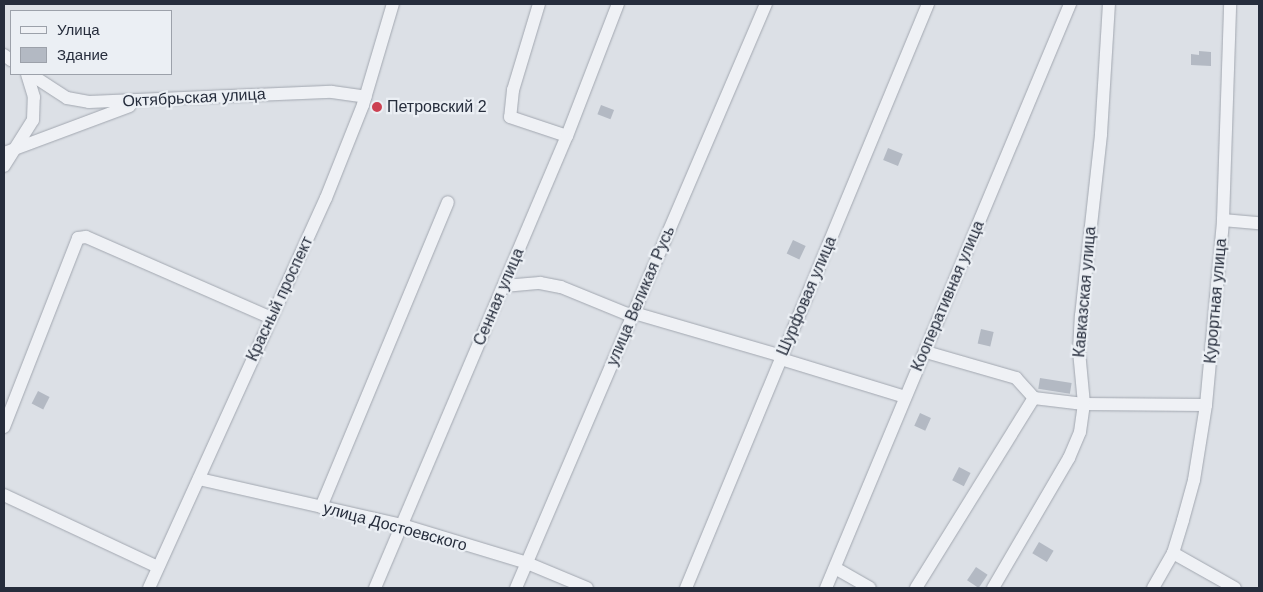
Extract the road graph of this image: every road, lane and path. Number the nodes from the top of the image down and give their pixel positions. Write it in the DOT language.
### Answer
graph roads {
  1 [pos="393,4"];
  2 [pos="539,4"];
  3 [pos="618,4"];
  4 [pos="766,4"];
  5 [pos="928,4"];
  6 [pos="1070,4"];
  7 [pos="1109,4"];
  8 [pos="1230,4"];
  9 [pos="29,75"];
  10 [pos="31,75"];
  11 [pos="366,97"];
  12 [pos="141,102"];
  13 [pos="567,136"];
  14 [pos="9,150"];
  15 [pos="4,166"];
  16 [pos="448,202"];
  17 [pos="1223,220"];
  18 [pos="1259,223"];
  19 [pos="504,286"];
  20 [pos="633,314"];
  21 [pos="271,318"];
  22 [pos="926,352"];
  23 [pos="782,357"];
  24 [pos="905,397"];
  25 [pos="1034,398"];
  26 [pos="1084,404"];
  27 [pos="1206,405"];
  28 [pos="4,427"];
  29 [pos="199,479"];
  30 [pos="4,495"];
  31 [pos="321,507"];
  32 [pos="402,525"];
  33 [pos="1172,553"];
  34 [pos="527,563"];
  35 [pos="158,567"];
  36 [pos="835,568"];
  37 [pos="149,588"];
  38 [pos="375,588"];
  39 [pos="516,588"];
  40 [pos="587,588"];
  41 [pos="686,588"];
  42 [pos="826,588"];
  43 [pos="870,588"];
  44 [pos="916,588"];
  45 [pos="993,588"];
  46 [pos="1153,588"];
  47 [pos="1235,588"];
  1 -- 11 [label="street, Красный проспект"];
  2 -- 13 [label="street"];
  3 -- 13 [label="street, Сенная улица"];
  4 -- 20 [label="street, улица Великая Русь"];
  5 -- 23 [label="street, Шурфовая улица"];
  6 -- 22 [label="street, Кооперативная улица"];
  7 -- 26 [label="street, Кавказская улица"];
  8 -- 17 [label="street, Курортная улица"];
  9 -- 14 [label="street"];
  10 -- 12 [label="street, Октябрьская улица"];
  11 -- 12 [label="street, Октябрьская улица"];
  11 -- 21 [label="street, Красный проспект"];
  12 -- 14 [label="street"];
  13 -- 19 [label="street, Сенная улица"];
  14 -- 15 [label="street"];
  16 -- 31 [label="street"];
  17 -- 18 [label="street"];
  17 -- 27 [label="street, Курортная улица"];
  19 -- 20 [label="street"];
  19 -- 32 [label="street, Сенная улица"];
  20 -- 23 [label="street"];
  20 -- 34 [label="street, улица Великая Русь"];
  21 -- 28 [label="street"];
  21 -- 29 [label="street, Красный проспект"];
  22 -- 24 [label="street, Кооперативная улица"];
  22 -- 25 [label="street"];
  23 -- 24 [label="street"];
  23 -- 41 [label="street, Шурфовая улица"];
  24 -- 36 [label="street, Кооперативная улица"];
  25 -- 26 [label="street"];
  25 -- 44 [label="street"];
  26 -- 27 [label="street"];
  26 -- 45 [label="street, Кавказская улица"];
  27 -- 33 [label="street, Курортная улица"];
  29 -- 31 [label="street, улица Достоевского"];
  29 -- 35 [label="street, Красный проспект"];
  30 -- 35 [label="street"];
  31 -- 32 [label="street, улица Достоевского"];
  32 -- 34 [label="street, улица Достоевского"];
  32 -- 38 [label="street, Сенная улица"];
  33 -- 46 [label="street, Курортная улица"];
  33 -- 47 [label="street"];
  34 -- 39 [label="street, улица Великая Русь"];
  34 -- 40 [label="street, улица Достоевского"];
  35 -- 37 [label="street, Красный проспект"];
  36 -- 42 [label="street, Кооперативная улица"];
  36 -- 43 [label="street"];
}
